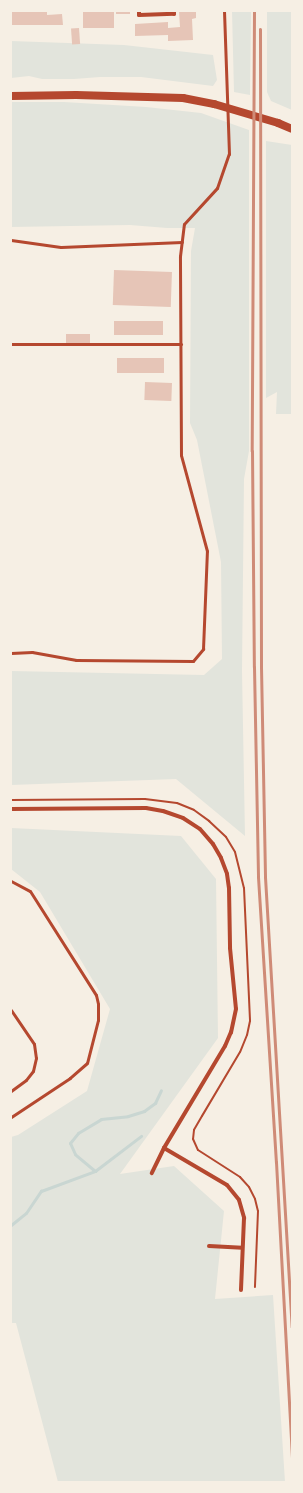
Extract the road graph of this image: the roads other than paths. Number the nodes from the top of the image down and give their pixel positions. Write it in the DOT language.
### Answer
graph roads {
  1 [pos="139,11"];
  2 [pos="174,11"];
  3 [pos="224,11"];
  4 [pos="11,96"];
  5 [pos="292,129"];
  6 [pos="11,240"];
  7 [pos="182,242"];
  8 [pos="11,344"];
  9 [pos="181,344"];
  10 [pos="11,653"];
  11 [pos="11,809"];
  12 [pos="11,881"];
  13 [pos="11,1010"];
  14 [pos="11,1091"];
  15 [pos="11,1117"];
  16 [pos="164,1148"];
  17 [pos="152,1173"];
  18 [pos="209,1246"];
  19 [pos="242,1248"];
  20 [pos="241,1290"];
  1 -- 2 [label="street"];
  3 -- 7 [label="lane"];
  4 -- 5 [label="main road"];
  6 -- 7 [label="lane"];
  7 -- 9 [label="lane"];
  8 -- 9 [label="lane"];
  9 -- 10 [label="lane"];
  11 -- 16 [label="street"];
  12 -- 15 [label="lane"];
  13 -- 14 [label="lane"];
  16 -- 17 [label="street"];
  16 -- 19 [label="street"];
  18 -- 19 [label="street"];
  19 -- 20 [label="street"];
}
